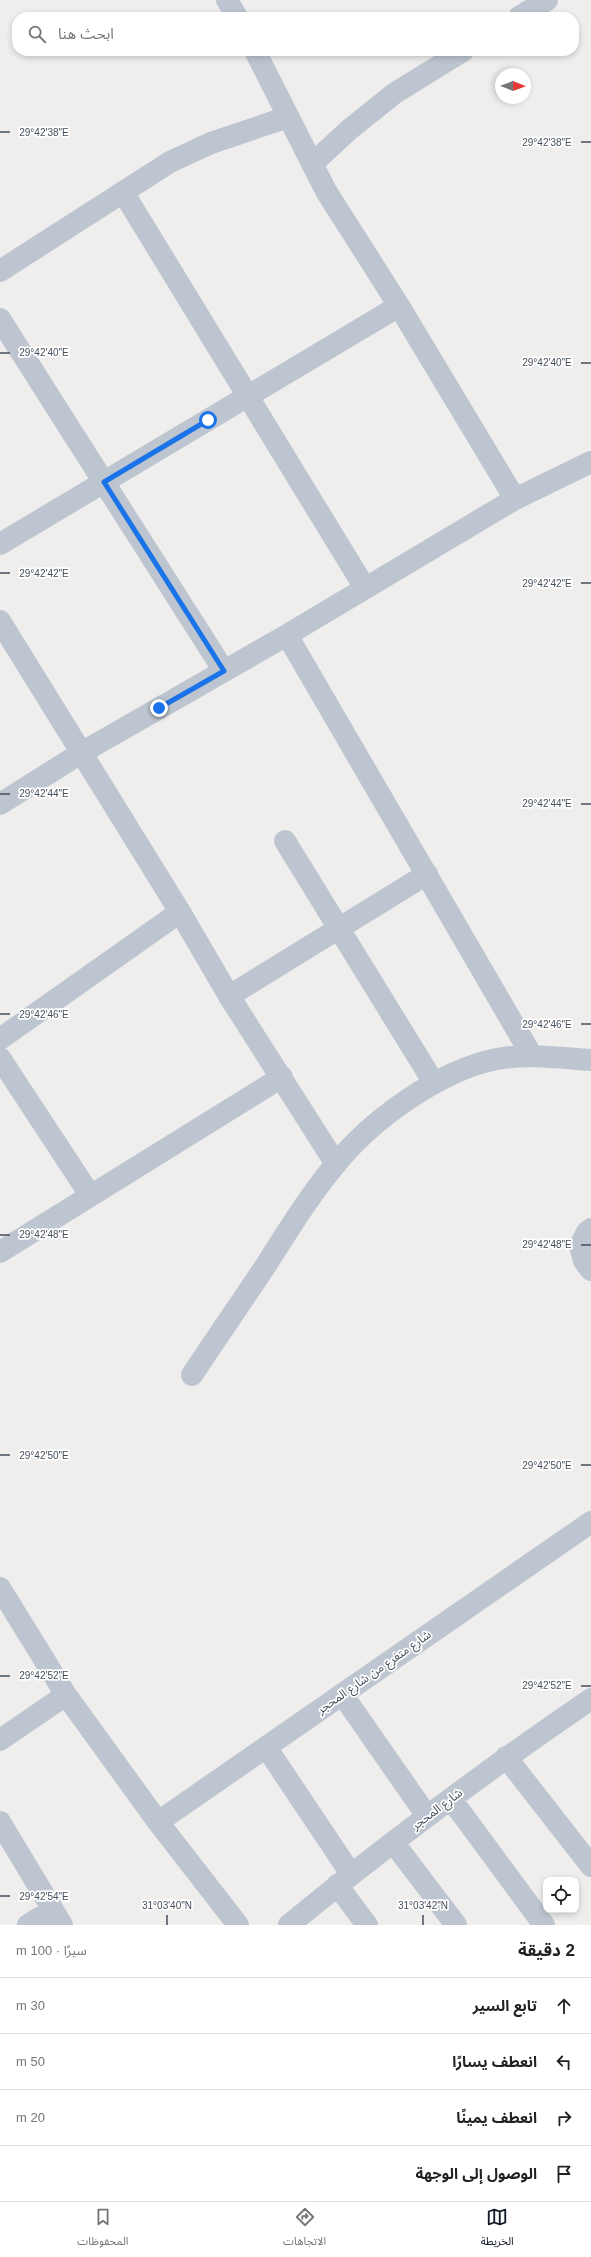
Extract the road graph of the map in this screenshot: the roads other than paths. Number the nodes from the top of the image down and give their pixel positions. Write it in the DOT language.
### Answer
graph roads {
  1 [pos="227,0"];
  2 [pos="547,0"];
  3 [pos="234,12"];
  4 [pos="527,12"];
  5 [pos="258,56"];
  6 [pos="455,56"];
  7 [pos="288,117"];
  8 [pos="312,164"];
  9 [pos="123,192"];
  10 [pos="0,271"];
  11 [pos="399,306"];
  12 [pos="0,320"];
  13 [pos="248,396"];
  14 [pos="591,462"];
  15 [pos="104,482"];
  16 [pos="515,499"];
  17 [pos="0,544"];
  18 [pos="365,588"];
  19 [pos="0,621"];
  20 [pos="287,635"];
  21 [pos="224,671"];
  22 [pos="82,753"];
  23 [pos="0,804"];
  24 [pos="285,841"];
  25 [pos="427,874"];
  26 [pos="180,912"];
  27 [pos="339,929"];
  28 [pos="229,996"];
  29 [pos="0,1039"];
  30 [pos="532,1056"];
  31 [pos="0,1058"];
  32 [pos="591,1060"];
  33 [pos="282,1077"];
  34 [pos="434,1083"];
  35 [pos="336,1164"];
  36 [pos="90,1195"];
  37 [pos="591,1229"];
  38 [pos="0,1252"];
  39 [pos="591,1270"];
  40 [pos="192,1375"];
  41 [pos="591,1522"];
  42 [pos="0,1588"];
  43 [pos="342,1694"];
  44 [pos="66,1695"];
  45 [pos="591,1700"];
  46 [pos="0,1740"];
  47 [pos="266,1747"];
  48 [pos="506,1757"];
  49 [pos="450,1799"];
  50 [pos="427,1816"];
  51 [pos="0,1822"];
  52 [pos="158,1822"];
  53 [pos="393,1842"];
  54 [pos="591,1866"];
  55 [pos="344,1880"];
  56 [pos="57,1917"];
  57 [pos="28,1925"];
  58 [pos="238,1925"];
  59 [pos="289,1925"];
  60 [pos="368,1925"];
  61 [pos="456,1925"];
  62 [pos="544,1925"];
  1 -- 3 [label="street"];
  2 -- 4 [label="street"];
  5 -- 7 [label="street"];
  6 -- 8 [label="street"];
  7 -- 8 [label="street"];
  7 -- 9 [label="street"];
  8 -- 11 [label="street"];
  9 -- 10 [label="street"];
  9 -- 13 [label="street"];
  11 -- 13 [label="street"];
  11 -- 16 [label="street"];
  12 -- 15 [label="street"];
  13 -- 15 [label="street"];
  13 -- 18 [label="street"];
  14 -- 16 [label="street"];
  15 -- 17 [label="street"];
  15 -- 21 [label="street"];
  16 -- 18 [label="street"];
  18 -- 20 [label="street"];
  19 -- 22 [label="street"];
  20 -- 21 [label="street"];
  20 -- 25 [label="street"];
  21 -- 22 [label="street"];
  22 -- 23 [label="street"];
  22 -- 26 [label="street"];
  24 -- 27 [label="street"];
  25 -- 27 [label="street"];
  25 -- 30 [label="street"];
  26 -- 28 [label="street"];
  26 -- 29 [label="street"];
  27 -- 28 [label="street"];
  27 -- 34 [label="street"];
  28 -- 33 [label="street"];
  30 -- 32 [label="street"];
  30 -- 34 [label="street"];
  31 -- 36 [label="street"];
  33 -- 35 [label="street"];
  33 -- 36 [label="street"];
  34 -- 35 [label="street"];
  35 -- 40 [label="street"];
  36 -- 38 [label="street"];
  37 -- 39 [label="street"];
  41 -- 43 [label="street, شارع متفرع من شارع المحجر"];
  42 -- 44 [label="street"];
  43 -- 47 [label="street, شارع متفرع من شارع المحجر"];
  43 -- 50 [label="street"];
  44 -- 46 [label="street"];
  44 -- 52 [label="street"];
  45 -- 48 [label="street, شارع المحجر"];
  47 -- 52 [label="street, شارع متفرع من شارع المحجر"];
  47 -- 55 [label="street"];
  48 -- 49 [label="street, شارع المحجر"];
  48 -- 54 [label="street"];
  49 -- 50 [label="street, شارع المحجر"];
  49 -- 62 [label="street"];
  50 -- 53 [label="street, شارع المحجر"];
  51 -- 56 [label="street"];
  52 -- 58 [label="street"];
  53 -- 55 [label="street, شارع المحجر"];
  53 -- 61 [label="street"];
  55 -- 59 [label="street, شارع المحجر"];
  55 -- 60 [label="street"];
  56 -- 57 [label="street"];
}
